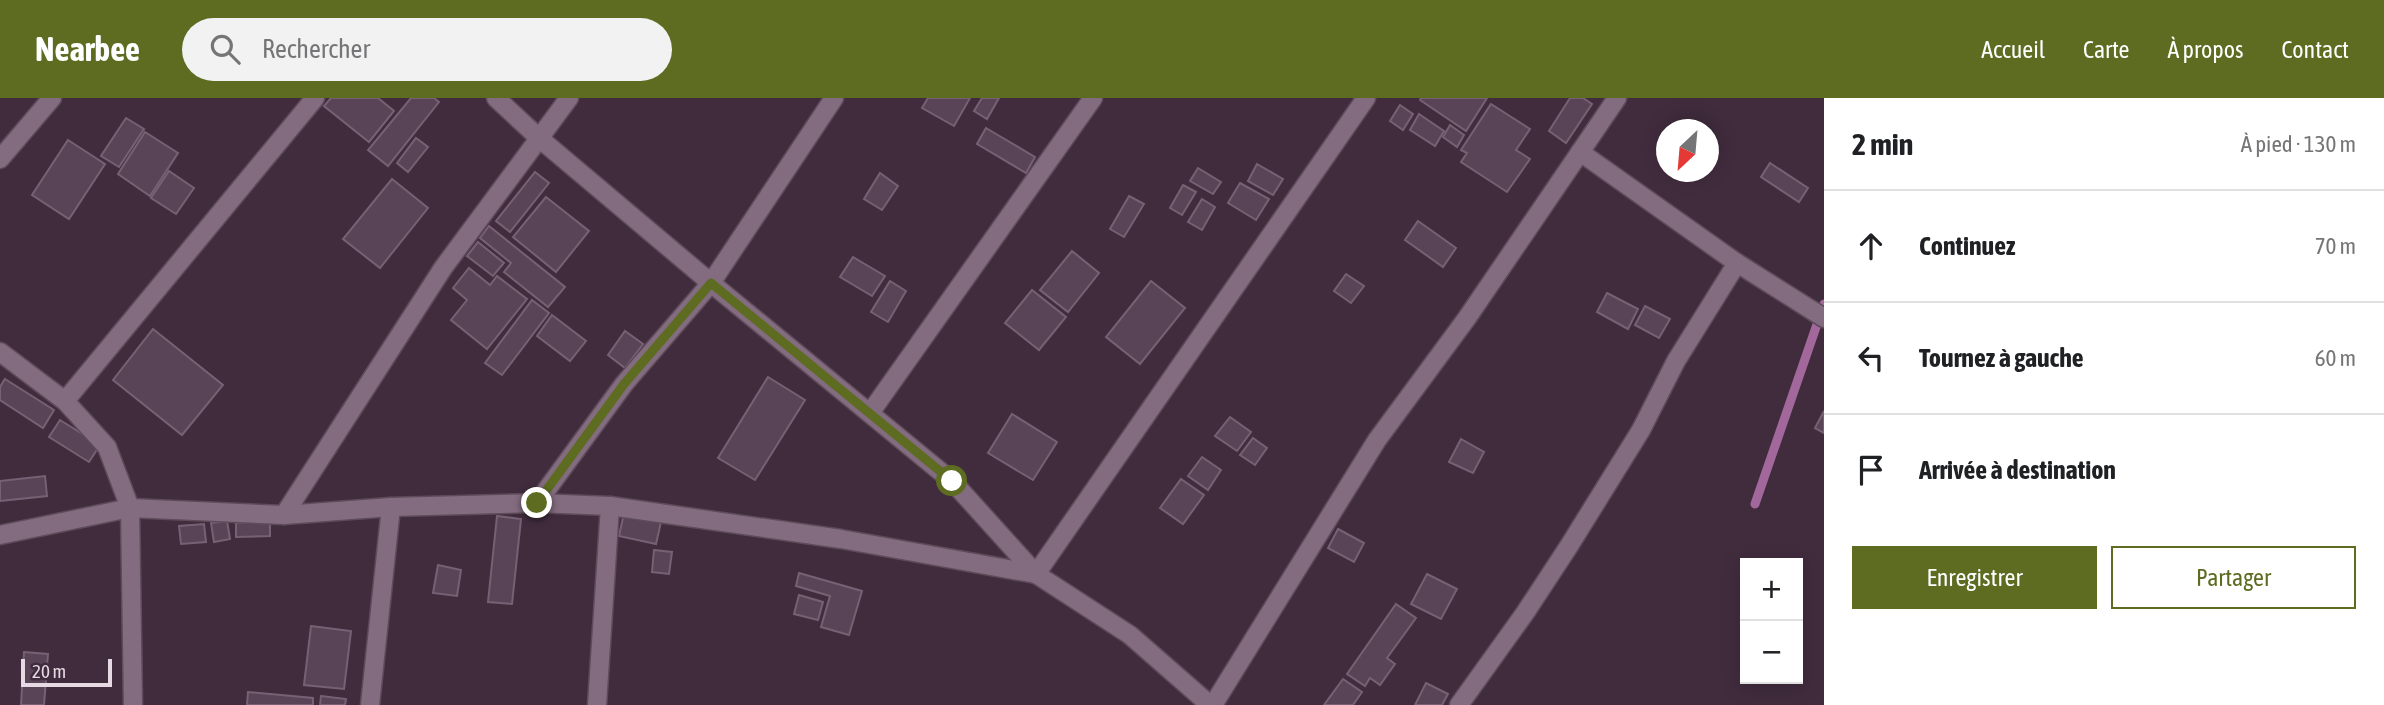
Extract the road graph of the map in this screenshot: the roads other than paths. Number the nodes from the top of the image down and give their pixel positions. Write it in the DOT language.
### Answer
graph roads {
  1 [pos="52,98"];
  2 [pos="315,98"];
  3 [pos="496,98"];
  4 [pos="569,98"];
  5 [pos="834,98"];
  6 [pos="1093,98"];
  7 [pos="1366,98"];
  8 [pos="1617,98"];
  9 [pos="539,138"];
  10 [pos="1580,152"];
  11 [pos="0,159"];
  12 [pos="1737,263"];
  13 [pos="711,283"];
  14 [pos="1824,318"];
  15 [pos="0,352"];
  16 [pos="65,401"];
  17 [pos="870,413"];
  18 [pos="537,503"];
  19 [pos="610,506"];
  20 [pos="391,507"];
  21 [pos="130,508"];
  22 [pos="284,515"];
  23 [pos="0,535"];
  24 [pos="1037,574"];
  25 [pos="133,705"];
  26 [pos="370,705"];
  27 [pos="597,705"];
  28 [pos="1211,705"];
  29 [pos="1460,705"];
  1 -- 11 [label="street"];
  2 -- 16 [label="street"];
  3 -- 9 [label="street"];
  4 -- 9 [label="street"];
  5 -- 13 [label="street"];
  6 -- 17 [label="street"];
  7 -- 24 [label="street"];
  8 -- 10 [label="street"];
  9 -- 13 [label="street"];
  9 -- 22 [label="street"];
  10 -- 12 [label="street"];
  10 -- 28 [label="street"];
  12 -- 14 [label="street"];
  12 -- 29 [label="street"];
  13 -- 17 [label="street"];
  13 -- 18 [label="street"];
  15 -- 16 [label="street"];
  16 -- 21 [label="street"];
  17 -- 24 [label="street"];
  18 -- 19 [label="street"];
  18 -- 20 [label="street"];
  19 -- 24 [label="street"];
  19 -- 27 [label="street"];
  20 -- 22 [label="street"];
  20 -- 26 [label="street"];
  21 -- 22 [label="street"];
  21 -- 23 [label="street"];
  21 -- 25 [label="street"];
  24 -- 28 [label="street"];
}
